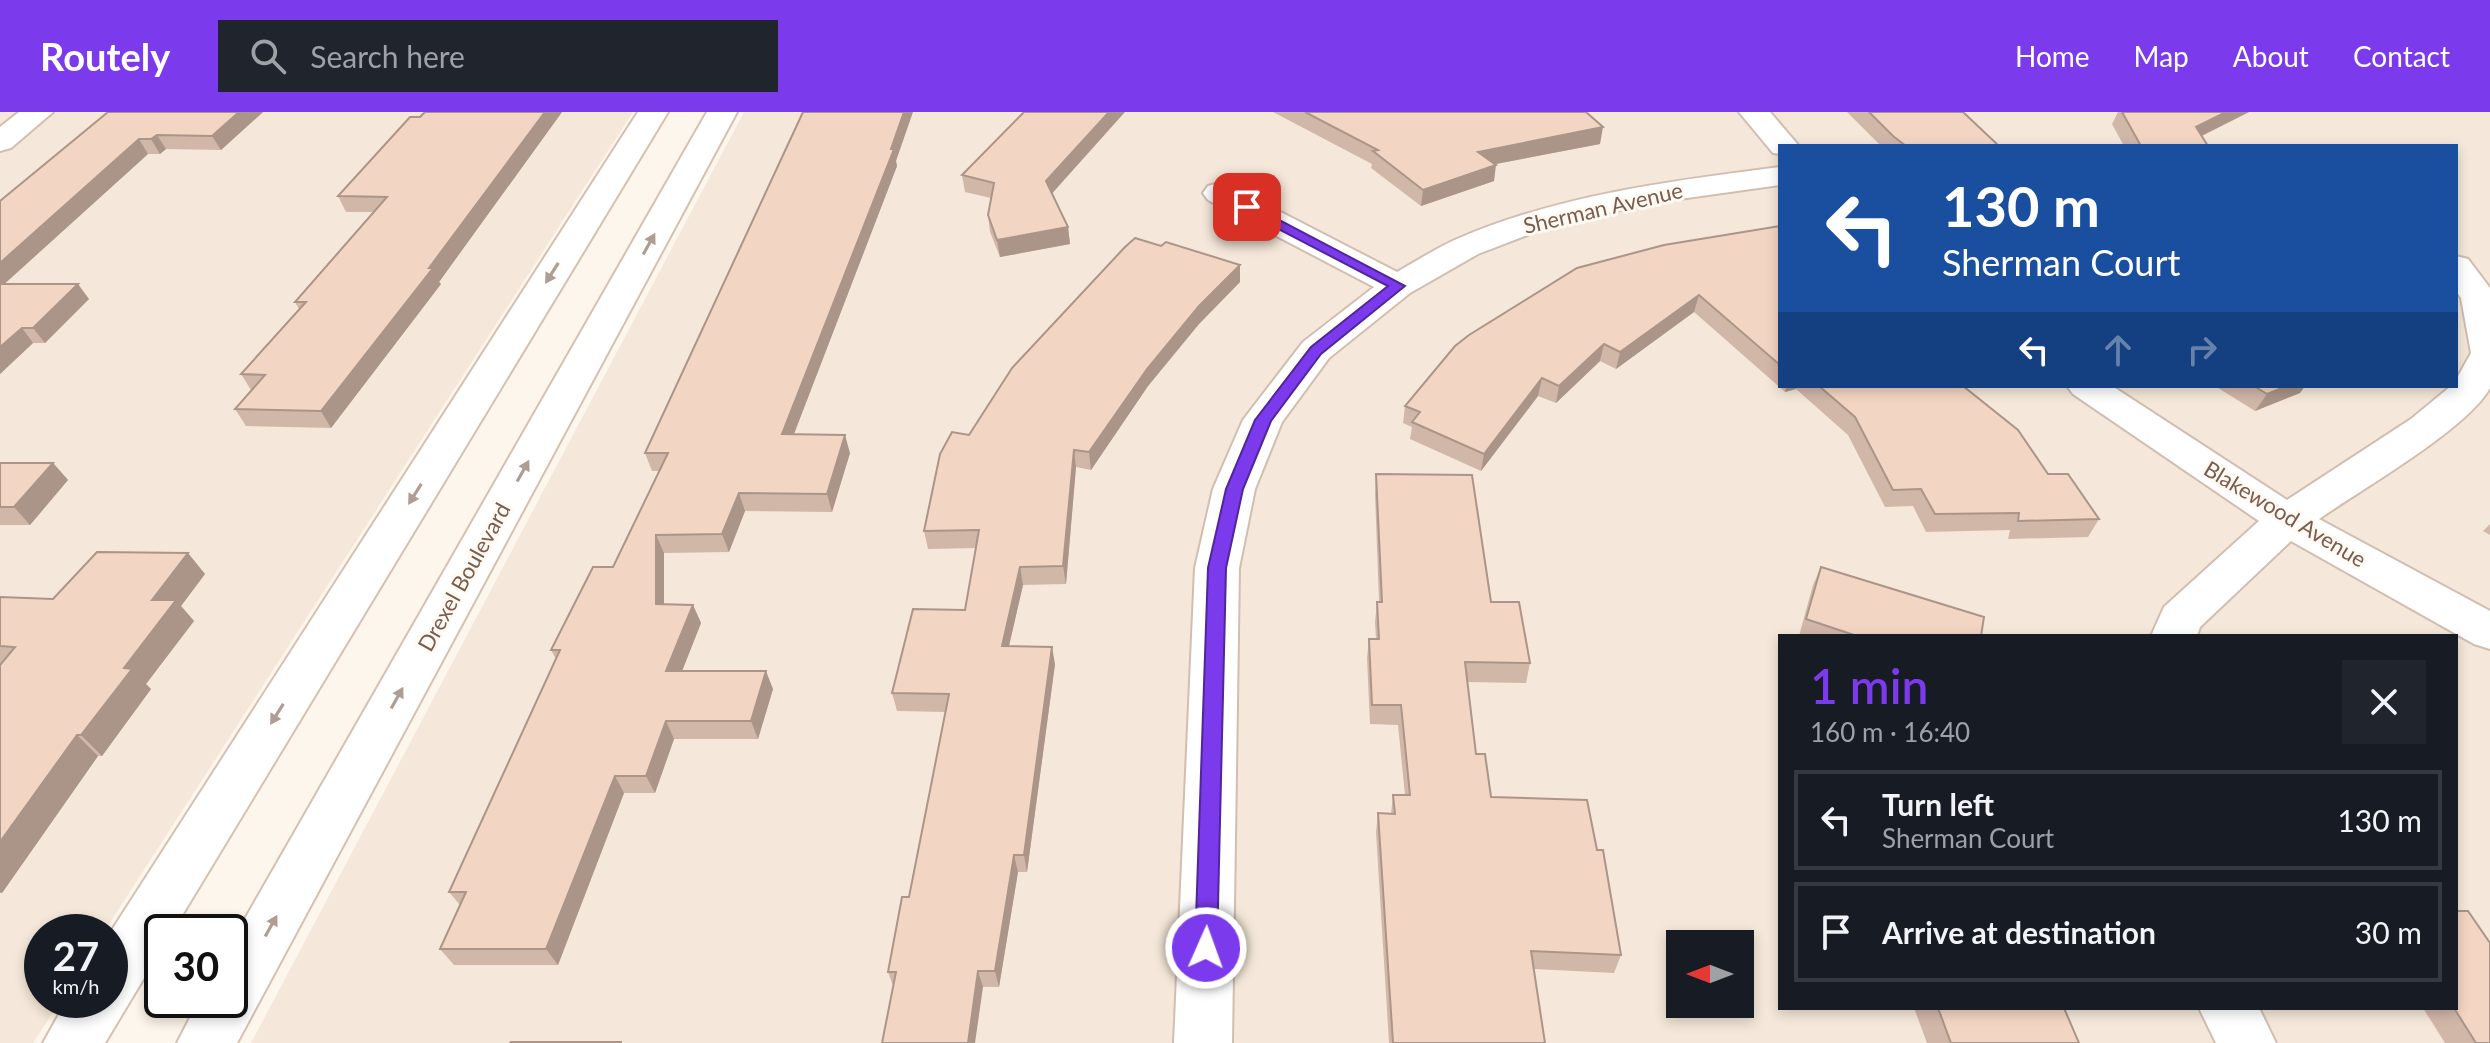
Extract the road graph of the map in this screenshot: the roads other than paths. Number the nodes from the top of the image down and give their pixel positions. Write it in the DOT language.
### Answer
graph roads {
  1 [pos="38,112"];
  2 [pos="653,112"];
  3 [pos="722,112"];
  4 [pos="1754,112"];
  5 [pos="0,142"];
  6 [pos="1782,144"];
  7 [pos="1778,176"];
  8 [pos="1219,193"];
  9 [pos="2458,269"];
  10 [pos="1398,286"];
  11 [pos="2089,388"];
  12 [pos="2287,520"];
  13 [pos="2490,632"];
  14 [pos="2175,634"];
  15 [pos="128,954"];
  16 [pos="2229,1010"];
  17 [pos="88,1018"];
  18 [pos="72,1043"];
  19 [pos="206,1043"];
  20 [pos="1203,1043"];
  21 [pos="2247,1043"];
  1 -- 5 [label="street"];
  2 -- 15 [label="street, one-way"];
  19 -- 3 [label="street, Drexel Boulevard, one-way"];
  4 -- 6 [label="street"];
  7 -- 10 [label="street, Sherman Avenue"];
  8 -- 10 [label="street"];
  9 -- 12 [label="street"];
  10 -- 20 [label="street, Sherman Avenue"];
  11 -- 12 [label="street, Blakewood Avenue"];
  12 -- 13 [label="street, Blakewood Avenue"];
  12 -- 14 [label="street"];
  16 -- 21 [label="street"];
  17 -- 18 [label="street"];
}
